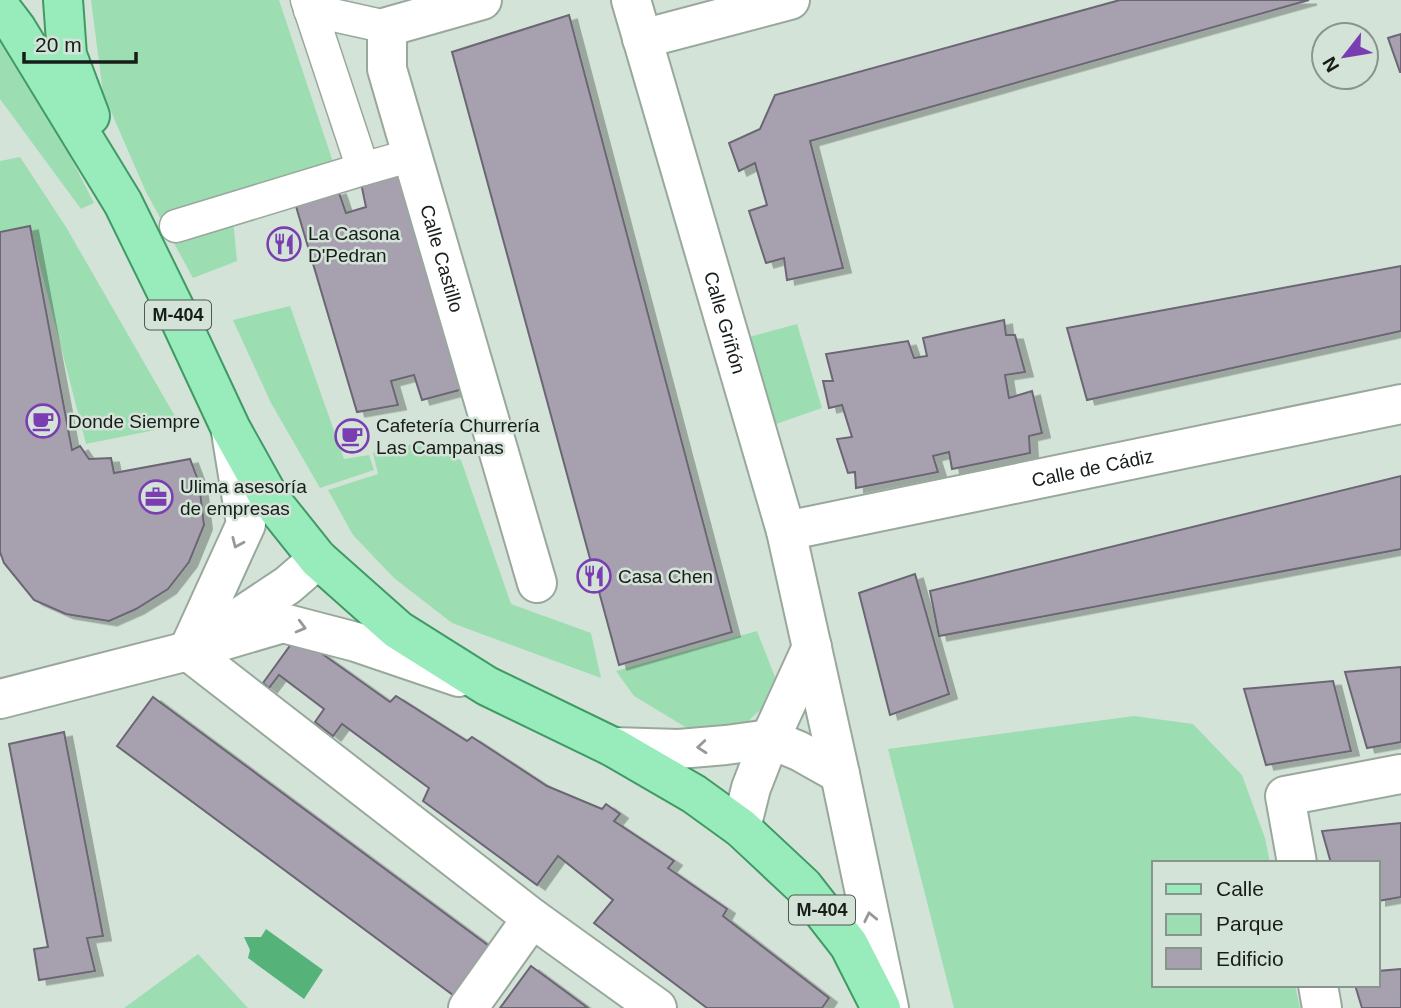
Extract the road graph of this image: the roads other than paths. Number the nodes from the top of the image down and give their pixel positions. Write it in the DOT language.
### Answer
graph roads {
  1 [pos="63,0"];
  2 [pos="482,0"];
  3 [pos="631,0"];
  4 [pos="790,0"];
  5 [pos="309,5"];
  6 [pos="0,7"];
  7 [pos="387,27"];
  8 [pos="642,40"];
  9 [pos="412,155"];
  10 [pos="363,169"];
  11 [pos="123,203"];
  12 [pos="176,226"];
  13 [pos="1401,404"];
  14 [pos="231,429"];
  15 [pos="786,531"];
  16 [pos="317,559"];
  17 [pos="537,583"];
  18 [pos="811,647"];
  19 [pos="188,651"];
  20 [pos="487,686"];
  21 [pos="0,699"];
  22 [pos="770,739"];
  23 [pos="613,747"];
  24 [pos="840,774"];
  25 [pos="1401,774"];
  26 [pos="741,828"];
  27 [pos="1297,861"];
  28 [pos="532,918"];
  29 [pos="1318,987"];
  30 [pos="468,1008"];
  31 [pos="657,1008"];
  32 [pos="881,1008"];
  33 [pos="889,1008"];
  34 [pos="1322,1008"];
  1 -- 11 [label="main road, M-404"];
  2 -- 7 [label="street"];
  3 -- 8 [label="street, Calle Griñón"];
  4 -- 8 [label="street"];
  5 -- 7 [label="street"];
  5 -- 10 [label="street"];
  6 -- 11 [label="main road, M-404"];
  7 -- 9 [label="street, Calle Castillo"];
  8 -- 15 [label="street, Calle Griñón"];
  9 -- 10 [label="street"];
  9 -- 17 [label="street, Calle Castillo"];
  10 -- 12 [label="street"];
  11 -- 14 [label="main road, M-404"];
  13 -- 15 [label="street, Calle de Cádiz"];
  14 -- 16 [label="main road, M-404"];
  14 -- 19 [label="street, one-way"];
  15 -- 18 [label="street, Calle Griñón"];
  16 -- 19 [label="street"];
  16 -- 20 [label="main road, M-404"];
  18 -- 22 [label="street"];
  18 -- 24 [label="street, Calle Griñón"];
  19 -- 20 [label="street, one-way"];
  19 -- 21 [label="street"];
  19 -- 28 [label="street"];
  20 -- 23 [label="main road, M-404"];
  22 -- 23 [label="street, one-way"];
  22 -- 24 [label="street"];
  22 -- 26 [label="street"];
  23 -- 26 [label="main road, M-404"];
  33 -- 24 [label="street, Calle Griñón, one-way"];
  25 -- 27 [label="street"];
  26 -- 32 [label="main road, M-404"];
  28 -- 30 [label="street"];
  28 -- 31 [label="street"];
  29 -- 34 [label="street"];
}
